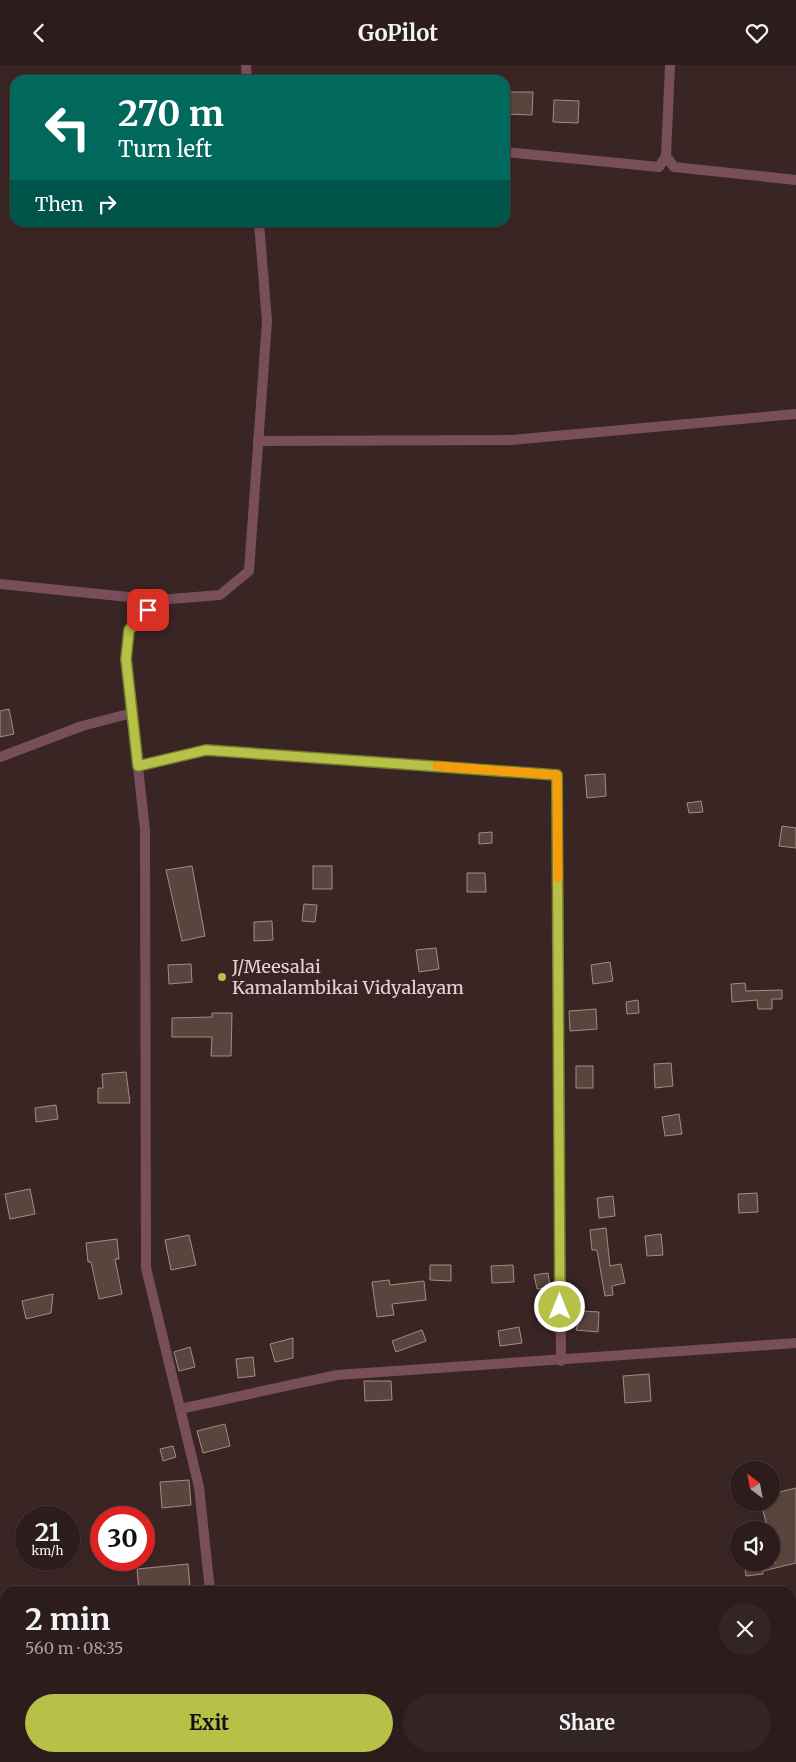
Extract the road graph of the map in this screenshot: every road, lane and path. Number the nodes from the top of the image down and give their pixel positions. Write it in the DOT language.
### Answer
graph roads {
  1 [pos="670,65"];
  2 [pos="510,152"];
  3 [pos="666,156"];
  4 [pos="796,181"];
  5 [pos="259,227"];
  6 [pos="796,414"];
  7 [pos="258,441"];
  8 [pos="0,584"];
  9 [pos="158,600"];
  10 [pos="132,713"];
  11 [pos="0,757"];
  12 [pos="138,766"];
  13 [pos="796,1343"];
  14 [pos="561,1361"];
  15 [pos="180,1409"];
  16 [pos="209,1586"];
  1 -- 3 [label="street"];
  2 -- 3 [label="street"];
  3 -- 4 [label="street"];
  5 -- 7 [label="street"];
  6 -- 7 [label="street"];
  7 -- 9 [label="street"];
  8 -- 9 [label="street"];
  9 -- 10 [label="street"];
  10 -- 11 [label="street"];
  10 -- 12 [label="street"];
  12 -- 14 [label="street"];
  12 -- 15 [label="street"];
  13 -- 14 [label="street"];
  14 -- 15 [label="street"];
  15 -- 16 [label="street"];
}
